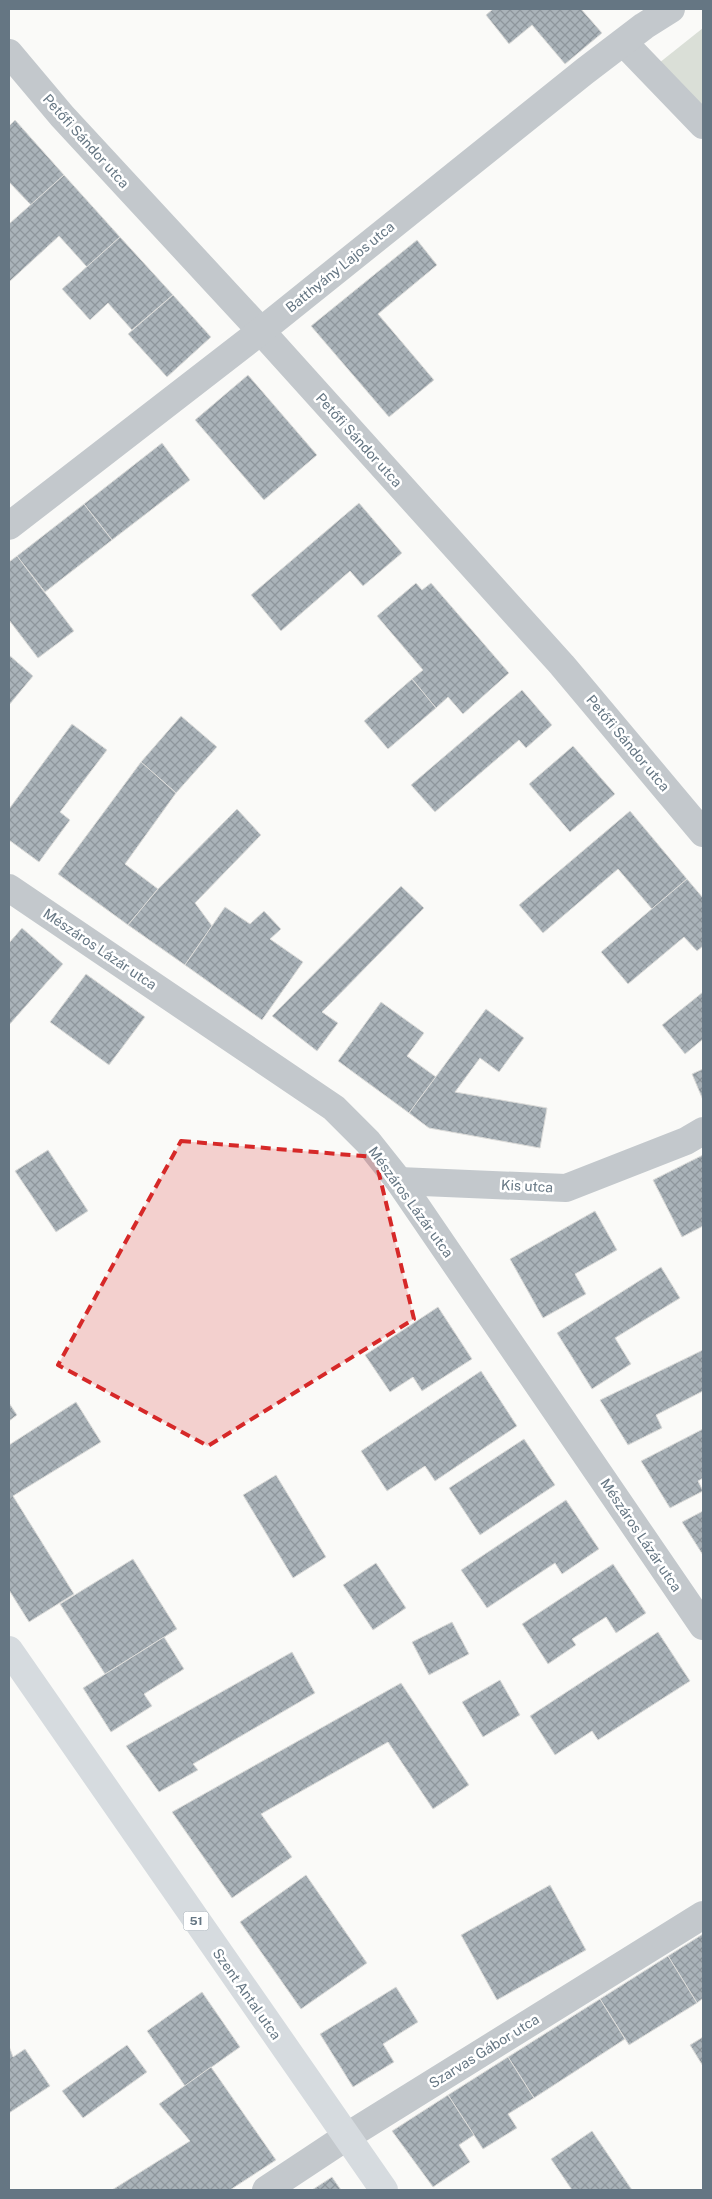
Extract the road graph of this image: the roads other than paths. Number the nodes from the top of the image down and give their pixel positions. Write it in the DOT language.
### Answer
graph roads {
  1 [pos="671,9"];
  2 [pos="624,42"];
  3 [pos="9,52"];
  4 [pos="703,125"];
  5 [pos="261,331"];
  6 [pos="9,526"];
  7 [pos="703,833"];
  8 [pos="9,888"];
  9 [pos="703,1132"];
  10 [pos="399,1180"];
  11 [pos="703,1626"];
  12 [pos="9,1650"];
  13 [pos="703,1914"];
  14 [pos="346,2137"];
  15 [pos="266,2190"];
  16 [pos="384,2190"];
  1 -- 2 [label="street, Batthyány Lajos utca"];
  2 -- 4 [label="street"];
  2 -- 5 [label="street, Batthyány Lajos utca"];
  3 -- 5 [label="street, Petőfi Sándor utca"];
  5 -- 6 [label="street, Batthyány Lajos utca"];
  5 -- 7 [label="street, Petőfi Sándor utca"];
  8 -- 10 [label="street, Mészáros Lázár utca"];
  9 -- 10 [label="street, Kis utca"];
  10 -- 11 [label="street, Mészáros Lázár utca"];
  12 -- 14 [label="main road, Szent Antal utca / 51"];
  13 -- 14 [label="street, Szarvas Gábor utca"];
  14 -- 15 [label="street, Szarvas Gábor utca"];
  14 -- 16 [label="main road, Szent Antal utca / 51"];
}
